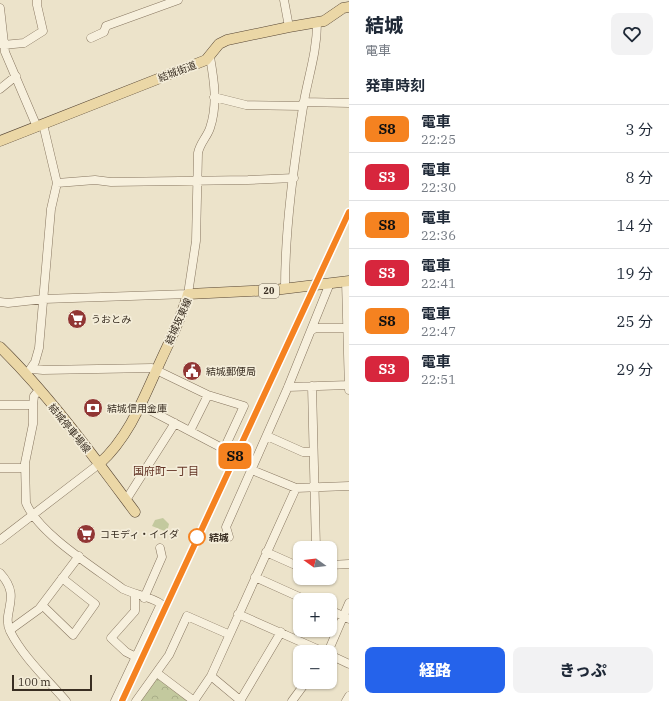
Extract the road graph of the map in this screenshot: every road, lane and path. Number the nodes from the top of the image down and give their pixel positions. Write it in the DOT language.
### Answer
graph roads {
  1 [pos="37,0"];
  2 [pos="152,0"];
  3 [pos="178,0"];
  4 [pos="284,0"];
  5 [pos="349,7"];
  6 [pos="0,8"];
  7 [pos="152,9"];
  8 [pos="317,23"];
  9 [pos="288,26"];
  10 [pos="90,38"];
  11 [pos="3,50"];
  12 [pos="210,57"];
  13 [pos="16,76"];
  14 [pos="0,89"];
  15 [pos="214,97"];
  16 [pos="304,102"];
  17 [pos="349,103"];
  18 [pos="40,125"];
  19 [pos="0,141"];
  20 [pos="294,178"];
  21 [pos="197,180"];
  22 [pos="57,183"];
  23 [pos="348,281"];
  24 [pos="330,283"];
  25 [pos="285,289"];
  26 [pos="188,294"];
  27 [pos="44,299"];
  28 [pos="0,302"];
  29 [pos="347,328"];
  30 [pos="311,331"];
  31 [pos="0,347"];
  32 [pos="157,369"];
  33 [pos="29,372"];
  34 [pos="349,385"];
  35 [pos="312,386"];
  36 [pos="288,387"];
  37 [pos="38,390"];
  38 [pos="349,390"];
  39 [pos="208,395"];
  40 [pos="0,405"];
  41 [pos="33,405"];
  42 [pos="140,406"];
  43 [pos="175,423"];
  44 [pos="190,432"];
  45 [pos="267,436"];
  46 [pos="313,452"];
  47 [pos="99,464"];
  48 [pos="0,468"];
  49 [pos="25,468"];
  50 [pos="252,470"];
  51 [pos="349,486"];
  52 [pos="296,488"];
  53 [pos="313,488"];
  54 [pos="126,500"];
  55 [pos="135,512"];
  56 [pos="33,515"];
  57 [pos="229,537"];
  58 [pos="0,540"];
  59 [pos="316,541"];
  60 [pos="160,548"];
  61 [pos="266,552"];
  62 [pos="79,556"];
  63 [pos="293,564"];
  64 [pos="349,564"];
  65 [pos="337,565"];
  66 [pos="0,573"];
  67 [pos="255,577"];
  68 [pos="62,578"];
  69 [pos="134,594"];
  70 [pos="293,594"];
  71 [pos="144,598"];
  72 [pos="349,603"];
  73 [pos="42,605"];
  74 [pos="238,614"];
  75 [pos="337,614"];
  76 [pos="346,618"];
  77 [pos="10,630"];
  78 [pos="281,632"];
  79 [pos="228,634"];
  80 [pos="309,645"];
  81 [pos="332,645"];
  82 [pos="136,657"];
  83 [pos="337,658"];
  84 [pos="349,664"];
  85 [pos="157,673"];
  86 [pos="211,676"];
  87 [pos="301,689"];
  88 [pos="349,696"];
  89 [pos="66,701"];
  90 [pos="115,701"];
  91 [pos="136,701"];
  92 [pos="194,701"];
  93 [pos="240,701"];
  94 [pos="292,701"];
  95 [pos="346,701"];
  1 -- 11 [label="street"];
  2 -- 7 [label="street"];
  3 -- 7 [label="street"];
  4 -- 9 [label="street"];
  5 -- 8 [label="main road, 結城街道"];
  6 -- 11 [label="street"];
  7 -- 10 [label="street"];
  8 -- 9 [label="main road, 結城街道"];
  8 -- 16 [label="street"];
  9 -- 12 [label="main road, 結城街道"];
  11 -- 13 [label="street"];
  12 -- 15 [label="street"];
  12 -- 18 [label="main road, 結城街道"];
  13 -- 14 [label="street"];
  13 -- 18 [label="street"];
  15 -- 16 [label="street"];
  15 -- 21 [label="street"];
  16 -- 17 [label="street"];
  16 -- 20 [label="street"];
  18 -- 19 [label="main road, 結城街道"];
  18 -- 22 [label="street"];
  20 -- 21 [label="street"];
  20 -- 25 [label="street"];
  21 -- 22 [label="street"];
  21 -- 26 [label="street"];
  22 -- 27 [label="street"];
  23 -- 24 [label="main road, 結城坂東線 / 20"];
  23 -- 29 [label="street"];
  24 -- 25 [label="main road, 結城坂東線 / 20"];
  24 -- 30 [label="street"];
  25 -- 26 [label="main road, 結城坂東線 / 20"];
  26 -- 27 [label="street"];
  26 -- 32 [label="main road, 結城坂東線"];
  27 -- 28 [label="street"];
  27 -- 33 [label="street"];
  29 -- 30 [label="street"];
  29 -- 34 [label="street"];
  30 -- 36 [label="street"];
  31 -- 33 [label="main road, 結城停車場線"];
  32 -- 33 [label="street"];
  32 -- 39 [label="street"];
  32 -- 42 [label="main road, 結城坂東線"];
  33 -- 37 [label="main road, 結城停車場線"];
  34 -- 35 [label="street"];
  34 -- 38 [label="street"];
  35 -- 36 [label="street"];
  35 -- 46 [label="street"];
  36 -- 45 [label="street"];
  37 -- 41 [label="street"];
  37 -- 47 [label="main road, 結城停車場線"];
  39 -- 44 [label="street"];
  39 -- 44 [label="street"];
  40 -- 41 [label="street"];
  41 -- 49 [label="street"];
  42 -- 43 [label="street"];
  42 -- 47 [label="main road, 結城坂東線"];
  43 -- 44 [label="street"];
  43 -- 54 [label="street"];
  45 -- 46 [label="street"];
  45 -- 50 [label="street"];
  46 -- 53 [label="street"];
  47 -- 54 [label="main road, 結城停車場線"];
  47 -- 56 [label="street"];
  48 -- 49 [label="street"];
  49 -- 56 [label="street"];
  50 -- 52 [label="street"];
  50 -- 57 [label="street"];
  51 -- 53 [label="street"];
  52 -- 53 [label="street"];
  52 -- 61 [label="street"];
  53 -- 59 [label="street"];
  54 -- 55 [label="main road, 結城停車場線"];
  56 -- 58 [label="street"];
  56 -- 62 [label="street"];
  60 -- 71 [label="street"];
  61 -- 63 [label="street"];
  61 -- 67 [label="street"];
  62 -- 68 [label="street"];
  62 -- 69 [label="street"];
  64 -- 65 [label="street"];
  66 -- 77 [label="street"];
  67 -- 70 [label="street"];
  67 -- 74 [label="street"];
  68 -- 73 [label="street"];
  68 -- 73 [label="street"];
  69 -- 71 [label="street"];
  69 -- 82 [label="street"];
  71 -- 82 [label="street"];
  72 -- 76 [label="street"];
  73 -- 77 [label="street"];
  74 -- 78 [label="street"];
  74 -- 79 [label="street"];
  75 -- 76 [label="street"];
  76 -- 81 [label="street"];
  77 -- 89 [label="street"];
  78 -- 80 [label="street"];
  78 -- 93 [label="street"];
  79 -- 85 [label="street"];
  79 -- 86 [label="street"];
  82 -- 90 [label="street"];
  83 -- 84 [label="street"];
  85 -- 91 [label="street"];
  85 -- 92 [label="street"];
  86 -- 92 [label="street"];
  86 -- 93 [label="street"];
  87 -- 94 [label="street"];
  88 -- 95 [label="street"];
}
